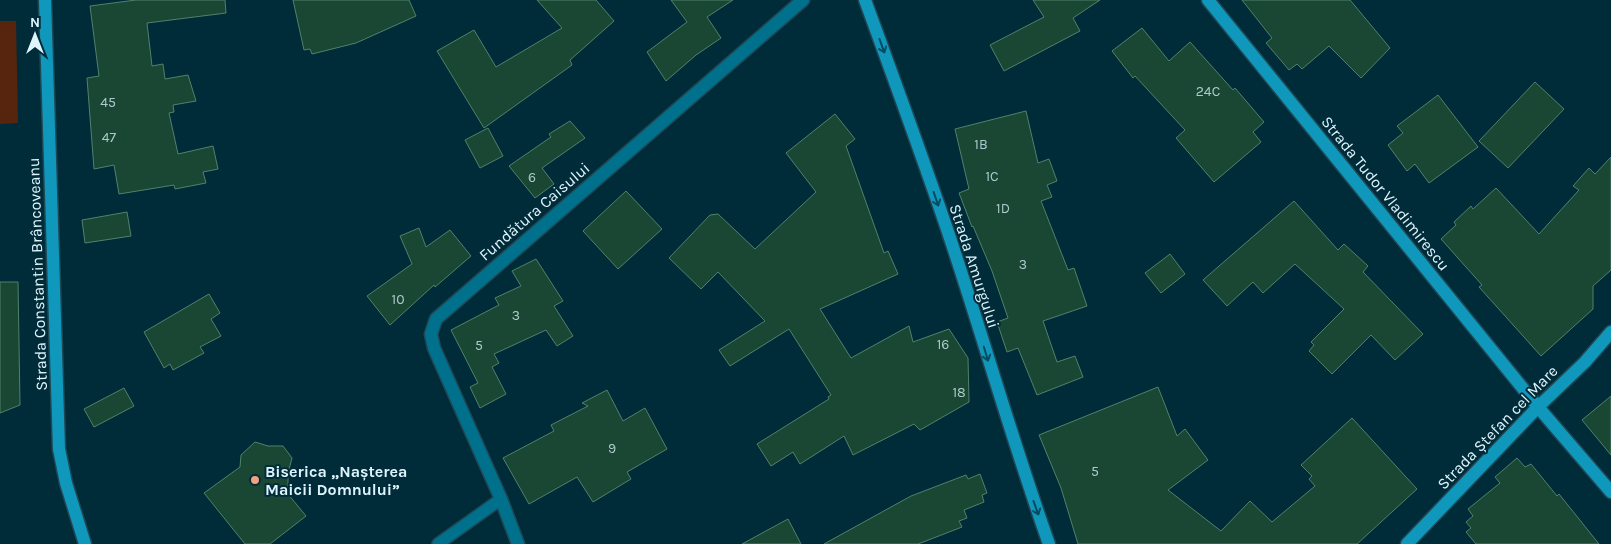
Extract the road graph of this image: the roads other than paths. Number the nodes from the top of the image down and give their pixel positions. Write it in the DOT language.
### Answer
graph roads {
  1 [pos="45,0"];
  2 [pos="803,0"];
  3 [pos="865,0"];
  4 [pos="1208,0"];
  5 [pos="1611,332"];
  6 [pos="1538,407"];
  7 [pos="1611,492"];
  8 [pos="501,499"];
  9 [pos="85,544"];
  10 [pos="438,544"];
  11 [pos="518,544"];
  12 [pos="1049,544"];
  13 [pos="1407,544"];
  1 -- 9 [label="street, Strada Constantin Brâncoveanu"];
  2 -- 8 [label="street, Fundătura Caisului"];
  3 -- 12 [label="street, Strada Amurgului, one-way"];
  4 -- 6 [label="street, Strada Tudor Vladimirescu"];
  5 -- 6 [label="street, Strada Ștefan cel Mare"];
  6 -- 7 [label="street, Strada Tudor Vladimirescu"];
  6 -- 13 [label="street, Strada Ștefan cel Mare"];
  8 -- 10 [label="lane"];
  8 -- 11 [label="street, Fundătura Caisului"];
}
